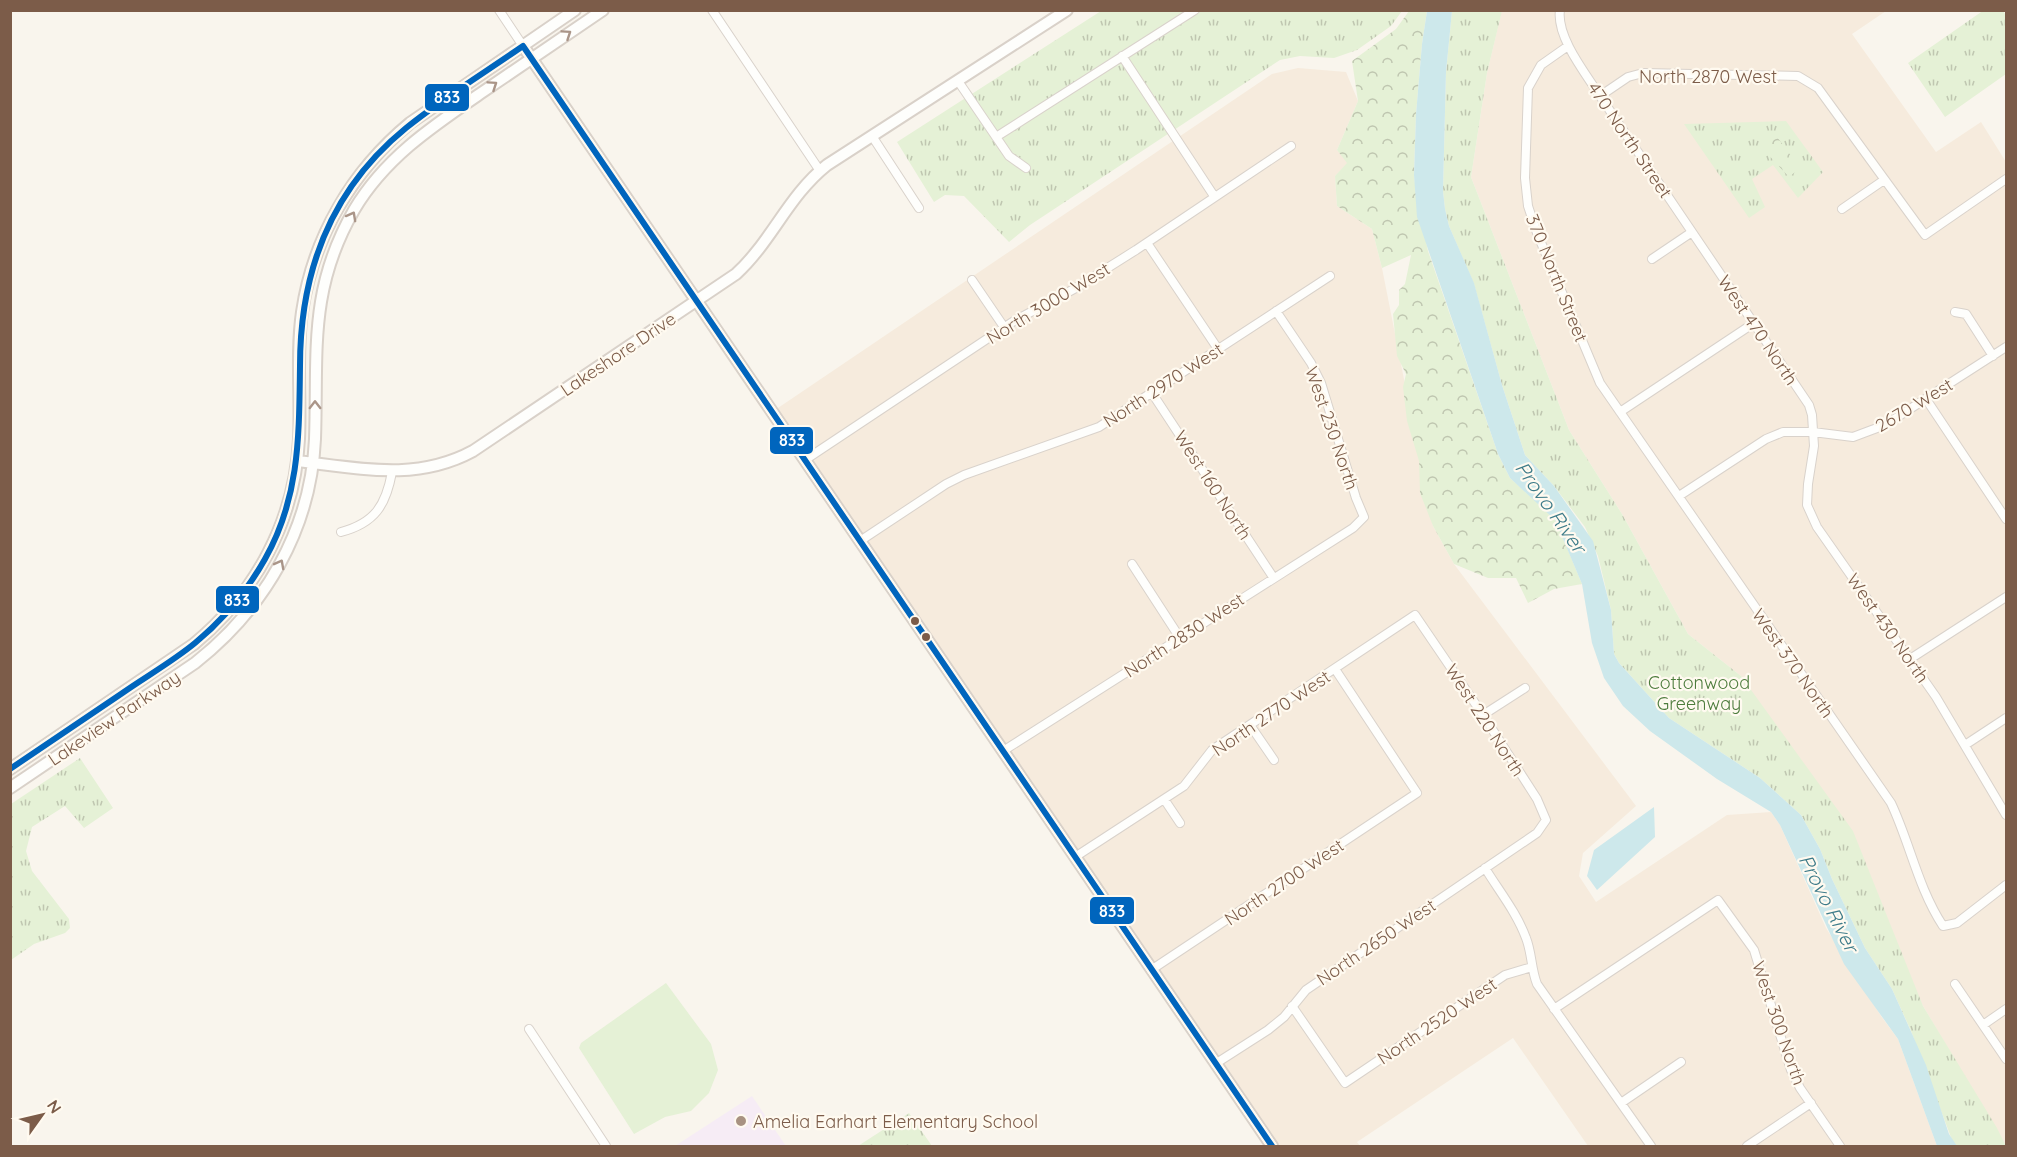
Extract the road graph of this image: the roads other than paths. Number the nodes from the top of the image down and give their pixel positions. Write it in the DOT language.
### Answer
graph roads {
  1 [pos="499,10"];
  2 [pos="575,10"];
  3 [pos="603,10"];
  4 [pos="712,10"];
  5 [pos="1067,10"];
  6 [pos="1195,10"];
  7 [pos="1560,10"];
  8 [pos="523,46"];
  9 [pos="1569,46"];
  10 [pos="1122,56"];
  11 [pos="532,58"];
  12 [pos="958,81"];
  13 [pos="1600,96"];
  14 [pos="872,136"];
  15 [pos="996,137"];
  16 [pos="1291,146"];
  17 [pos="1026,168"];
  18 [pos="820,171"];
  19 [pos="2007,179"];
  20 [pos="1884,180"];
  21 [pos="1214,196"];
  22 [pos="919,208"];
  23 [pos="1842,209"];
  24 [pos="1692,232"];
  25 [pos="1147,243"];
  26 [pos="1652,259"];
  27 [pos="1330,276"];
  28 [pos="972,280"];
  29 [pos="697,301"];
  30 [pos="1276,311"];
  31 [pos="1955,312"];
  32 [pos="1754,323"];
  33 [pos="1004,327"];
  34 [pos="2007,347"];
  35 [pos="1218,349"];
  36 [pos="1993,356"];
  37 [pos="1152,393"];
  38 [pos="1926,399"];
  39 [pos="1620,412"];
  40 [pos="1813,432"];
  41 [pos="805,460"];
  42 [pos="297,461"];
  43 [pos="313,463"];
  44 [pos="392,471"];
  45 [pos="1679,496"];
  46 [pos="1364,517"];
  47 [pos="2007,519"];
  48 [pos="341,532"];
  49 [pos="860,541"];
  50 [pos="1132,564"];
  51 [pos="1273,577"];
  52 [pos="2007,597"];
  53 [pos="1415,615"];
  54 [pos="1180,638"];
  55 [pos="1910,659"];
  56 [pos="1335,669"];
  57 [pos="1525,688"];
  58 [pos="1484,715"];
  59 [pos="2007,718"];
  60 [pos="1250,725"];
  61 [pos="1965,745"];
  62 [pos="1003,751"];
  63 [pos="1274,760"];
  64 [pos="10,769"];
  65 [pos="10,788"];
  66 [pos="1164,799"];
  67 [pos="2007,815"];
  68 [pos="1180,823"];
  69 [pos="1542,827"];
  70 [pos="1075,857"];
  71 [pos="1485,868"];
  72 [pos="2007,885"];
  73 [pos="1532,967"];
  74 [pos="1151,970"];
  75 [pos="1955,984"];
  76 [pos="1292,1006"];
  77 [pos="1554,1009"];
  78 [pos="2007,1009"];
  79 [pos="1983,1025"];
  80 [pos="529,1029"];
  81 [pos="2007,1059"];
  82 [pos="1681,1062"];
  83 [pos="1215,1064"];
  84 [pos="1622,1103"];
  85 [pos="1811,1103"];
  86 [pos="606,1146"];
  87 [pos="1272,1146"];
  88 [pos="1651,1146"];
  89 [pos="1747,1146"];
  90 [pos="1840,1146"];
  1 -- 8 [label="street"];
  2 -- 8 [label="main road, Lakeview Parkway"];
  11 -- 3 [label="main road, Lakeview Parkway, one-way"];
  4 -- 18 [label="street"];
  5 -- 12 [label="main road, Lakeshore Drive"];
  6 -- 10 [label="street"];
  7 -- 9 [label="street"];
  8 -- 11 [label="main road"];
  8 -- 42 [label="main road, Lakeview Parkway"];
  9 -- 13 [label="street, 470 North Street"];
  9 -- 39 [label="street, 370 North Street"];
  10 -- 15 [label="street"];
  10 -- 21 [label="street"];
  11 -- 29 [label="main road"];
  43 -- 11 [label="main road, Lakeview Parkway, one-way"];
  12 -- 14 [label="main road, Lakeshore Drive"];
  12 -- 15 [label="street"];
  13 -- 20 [label="street, North 2870 West"];
  13 -- 24 [label="street, 470 North Street"];
  14 -- 18 [label="main road, Lakeshore Drive"];
  14 -- 22 [label="street"];
  15 -- 17 [label="street"];
  16 -- 21 [label="street, North 3000 West"];
  18 -- 29 [label="main road, Lakeshore Drive"];
  19 -- 20 [label="street"];
  20 -- 23 [label="street"];
  21 -- 25 [label="street, North 3000 West"];
  24 -- 26 [label="street"];
  24 -- 32 [label="street, West 470 North"];
  25 -- 33 [label="street, North 3000 West"];
  25 -- 35 [label="street"];
  27 -- 30 [label="street, North 2970 West"];
  28 -- 33 [label="street"];
  29 -- 41 [label="main road"];
  29 -- 44 [label="main road, Lakeshore Drive"];
  30 -- 35 [label="street, North 2970 West"];
  30 -- 46 [label="street, West 230 North"];
  31 -- 36 [label="street"];
  32 -- 39 [label="street"];
  32 -- 40 [label="street, West 470 North"];
  33 -- 41 [label="street, North 3000 West"];
  34 -- 36 [label="street, 2670 West"];
  35 -- 37 [label="street, North 2970 West"];
  36 -- 38 [label="street, 2670 West"];
  37 -- 49 [label="street, North 2970 West"];
  37 -- 51 [label="street, West 160 North"];
  38 -- 40 [label="street, 2670 West"];
  38 -- 47 [label="street"];
  39 -- 45 [label="street, West 370 North"];
  40 -- 45 [label="street, 2670 West"];
  40 -- 55 [label="street, West 430 North"];
  41 -- 49 [label="main road"];
  42 -- 43 [label="main road, Lakeshore Drive"];
  42 -- 64 [label="main road, Lakeview Parkway"];
  43 -- 44 [label="main road, Lakeshore Drive"];
  65 -- 43 [label="main road, Lakeview Parkway, one-way"];
  44 -- 48 [label="street"];
  45 -- 72 [label="street, West 370 North"];
  46 -- 51 [label="street, North 2830 West"];
  49 -- 62 [label="main road"];
  50 -- 54 [label="street"];
  51 -- 54 [label="street, North 2830 West"];
  52 -- 55 [label="street"];
  53 -- 56 [label="street, North 2770 West"];
  53 -- 58 [label="street, West 220 North"];
  54 -- 62 [label="street, North 2830 West"];
  55 -- 61 [label="street, West 430 North"];
  56 -- 60 [label="street, North 2770 West"];
  56 -- 74 [label="street, North 2700 West"];
  57 -- 58 [label="street"];
  58 -- 69 [label="street, West 220 North"];
  59 -- 61 [label="street"];
  60 -- 63 [label="street"];
  60 -- 66 [label="street, North 2770 West"];
  61 -- 67 [label="street, West 430 North"];
  62 -- 70 [label="main road"];
  66 -- 68 [label="street"];
  66 -- 70 [label="street, North 2770 West"];
  69 -- 71 [label="street, North 2650 West"];
  70 -- 74 [label="main road"];
  71 -- 73 [label="street"];
  71 -- 76 [label="street, North 2650 West"];
  73 -- 76 [label="street, North 2520 West"];
  73 -- 77 [label="street"];
  74 -- 83 [label="main road"];
  75 -- 79 [label="street"];
  76 -- 83 [label="street, North 2650 West"];
  77 -- 84 [label="street"];
  77 -- 85 [label="street, West 300 North"];
  78 -- 79 [label="street"];
  79 -- 81 [label="street"];
  80 -- 86 [label="street"];
  82 -- 84 [label="street"];
  83 -- 87 [label="main road"];
  84 -- 88 [label="street"];
  85 -- 89 [label="street"];
  85 -- 90 [label="street, West 300 North"];
}
